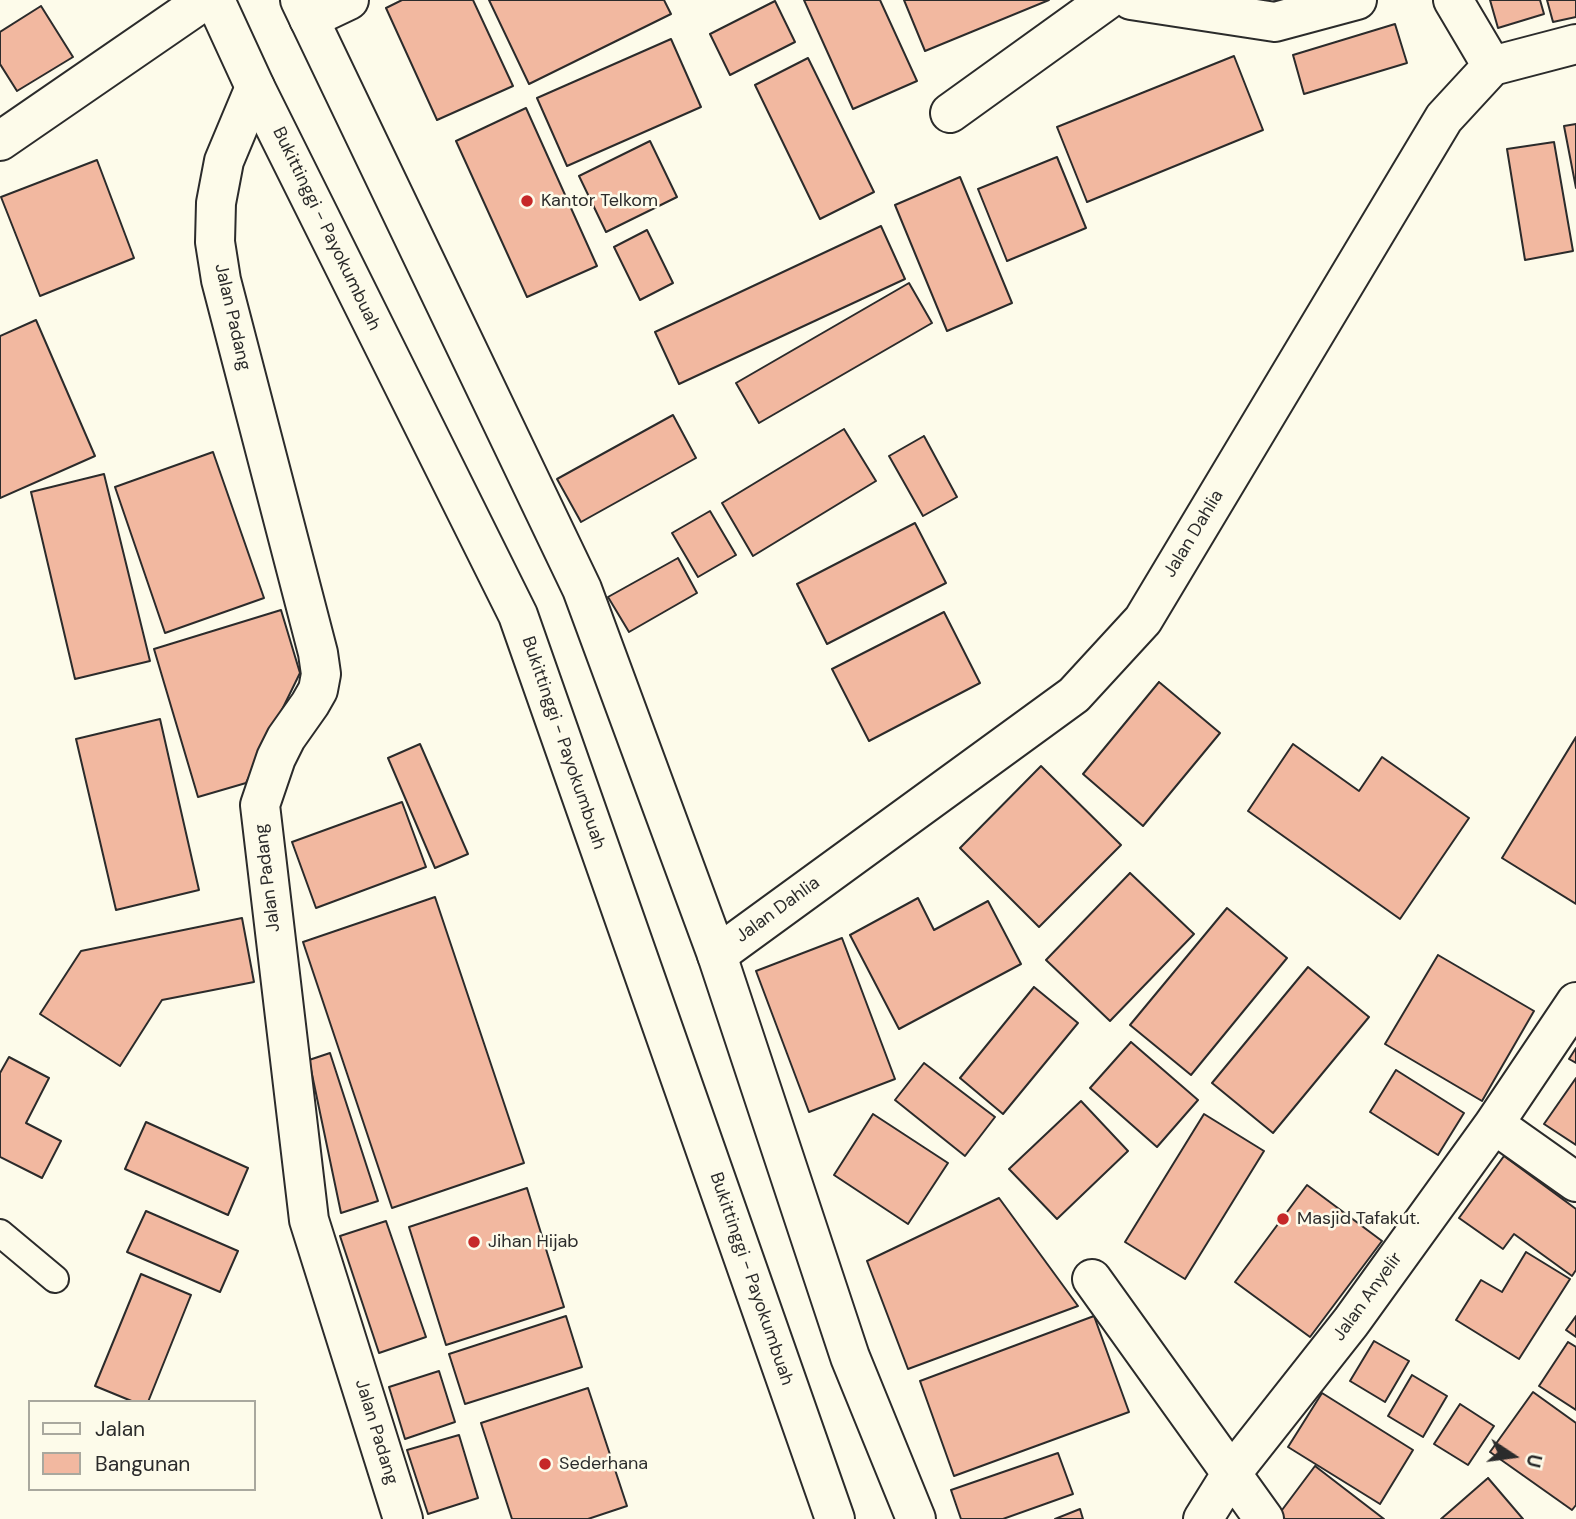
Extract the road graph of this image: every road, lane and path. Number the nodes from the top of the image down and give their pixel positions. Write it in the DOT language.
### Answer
graph roads {
  1 [pos="205,0"];
  2 [pos="215,0"];
  3 [pos="349,0"];
  4 [pos="1107,0"];
  5 [pos="1130,0"];
  6 [pos="1357,0"];
  7 [pos="1453,0"];
  8 [pos="305,10"];
  9 [pos="1576,44"];
  10 [pos="1492,66"];
  11 [pos="255,87"];
  12 [pos="950,113"];
  13 [pos="0,141"];
  14 [pos="717,955"];
  15 [pos="1576,1002"];
  16 [pos="1494,1124"];
  17 [pos="1576,1182"];
  18 [pos="0,1233"];
  19 [pos="55,1279"];
  20 [pos="1092,1279"];
  21 [pos="1231,1474"];
  22 [pos="403,1519"];
  23 [pos="835,1519"];
  24 [pos="916,1519"];
  25 [pos="1203,1519"];
  26 [pos="1264,1519"];
  1 -- 13 [label="main road"];
  2 -- 11 [label="main road, Bukittinggi - Payokumbuah"];
  3 -- 8 [label="main road"];
  4 -- 12 [label="main road"];
  5 -- 6 [label="main road"];
  7 -- 10 [label="main road"];
  8 -- 14 [label="main road"];
  9 -- 10 [label="main road"];
  10 -- 14 [label="main road, Jalan Dahlia"];
  11 -- 22 [label="main road, Jalan Padang"];
  11 -- 23 [label="main road, Bukittinggi - Payokumbuah"];
  14 -- 24 [label="main road"];
  15 -- 16 [label="main road, Jalan Anyelir"];
  16 -- 17 [label="main road"];
  16 -- 21 [label="main road, Jalan Anyelir"];
  18 -- 19 [label="lane"];
  20 -- 21 [label="main road"];
  21 -- 25 [label="main road, Jalan Anyelir"];
  21 -- 26 [label="main road"];
}
